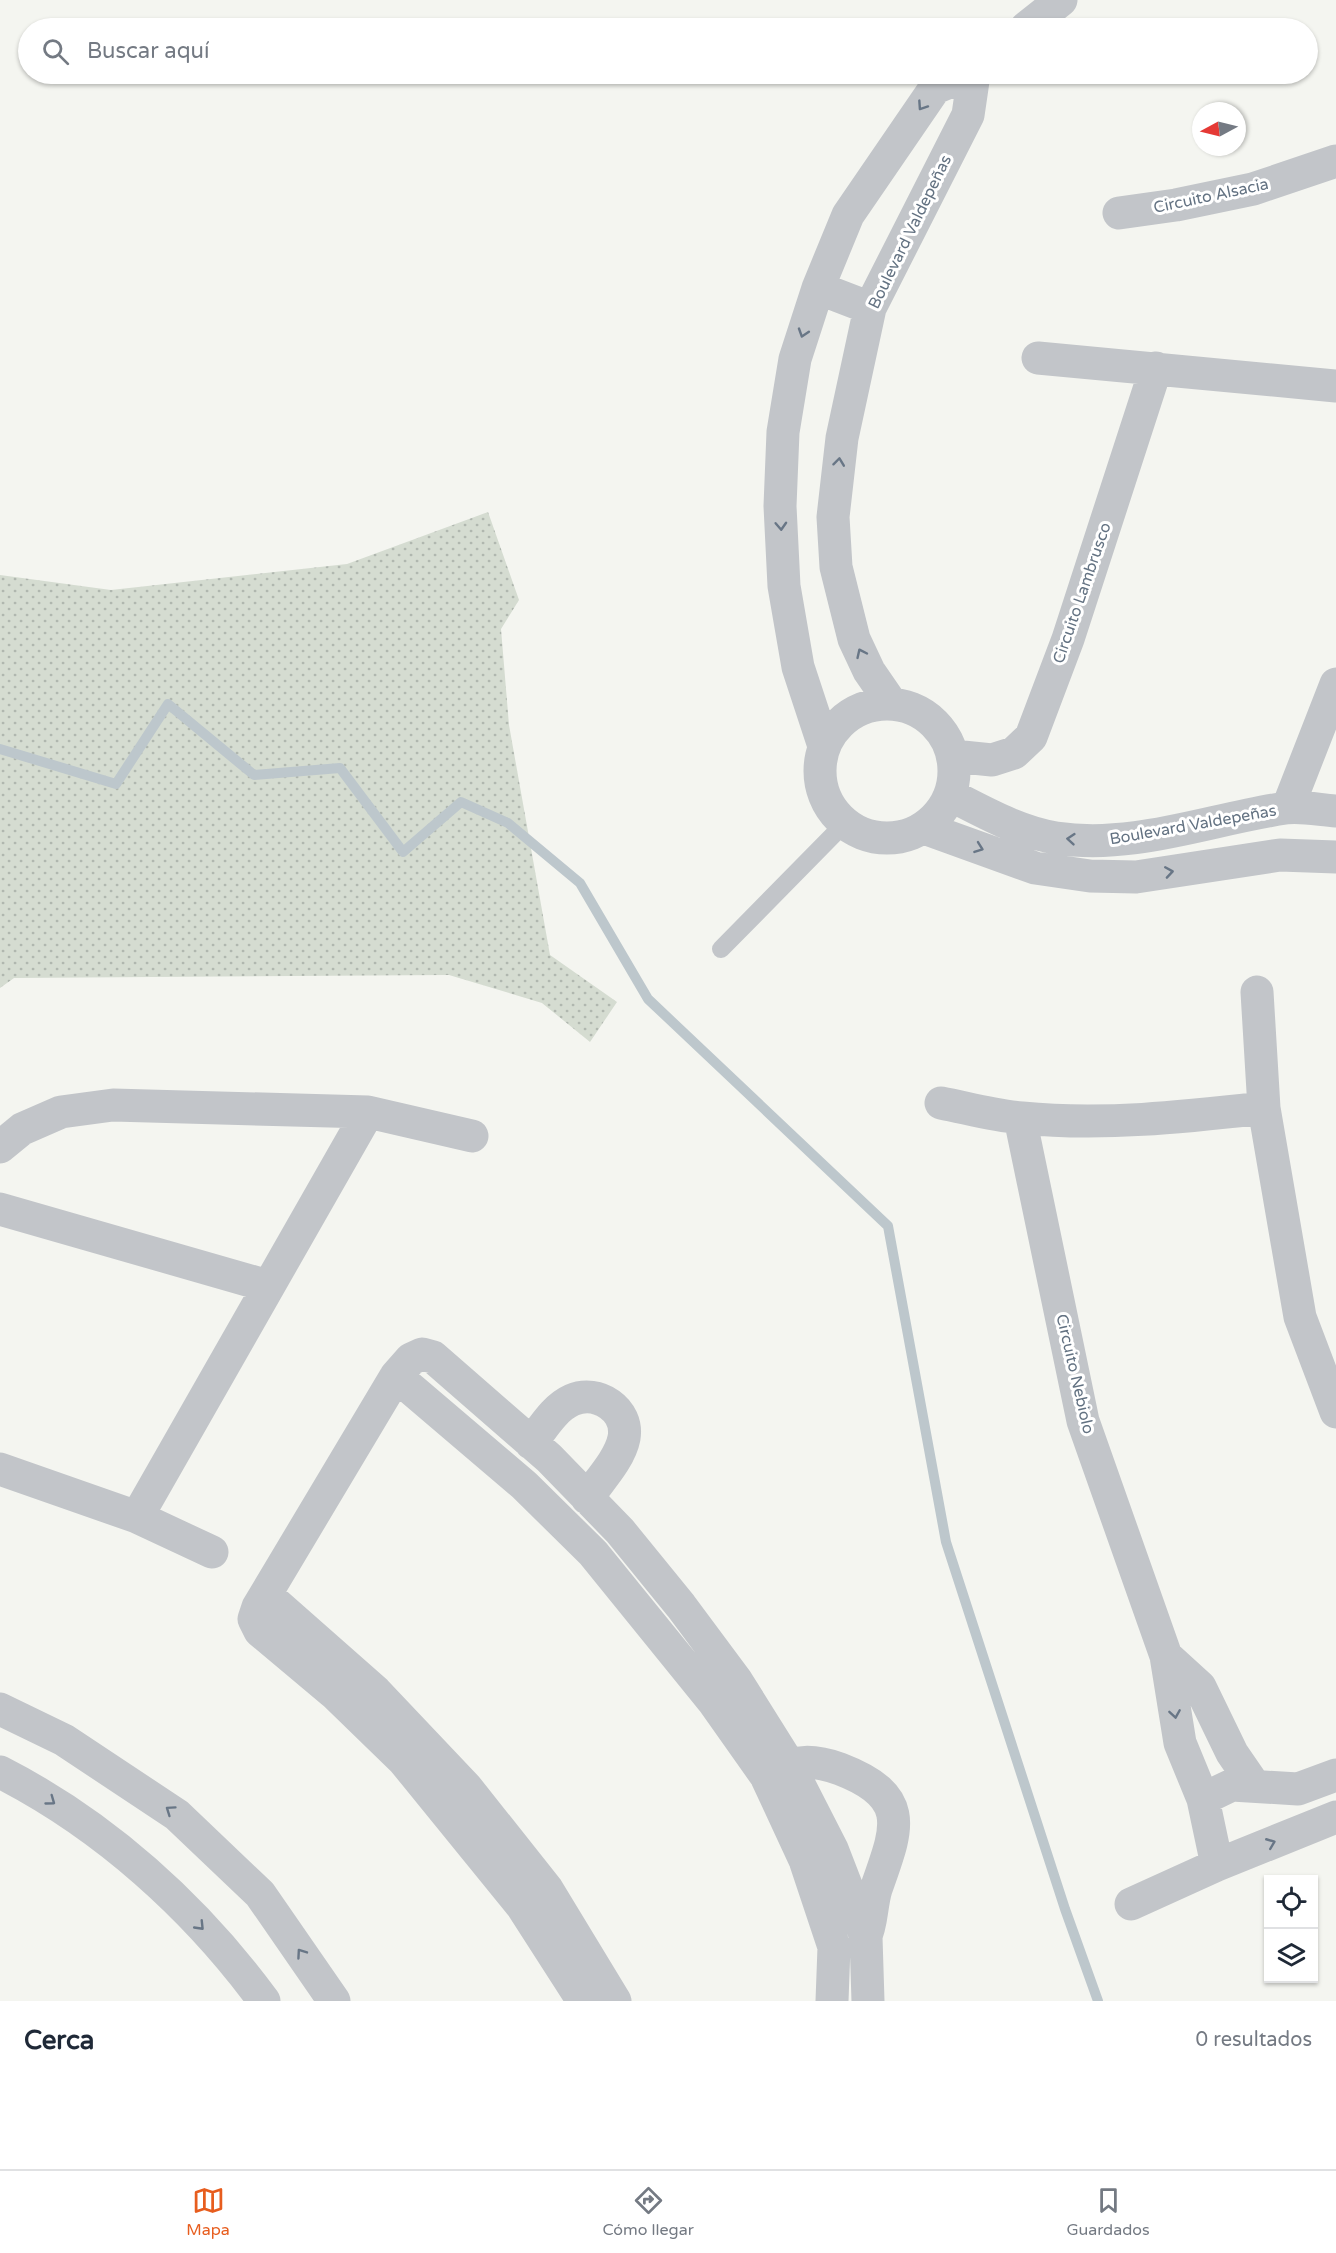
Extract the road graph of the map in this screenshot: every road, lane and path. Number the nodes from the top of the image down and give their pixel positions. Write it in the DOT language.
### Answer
graph roads {
  1 [pos="1061,0"];
  2 [pos="1038,18"];
  3 [pos="944,84"];
  4 [pos="973,84"];
  5 [pos="1336,161"];
  6 [pos="1119,213"];
  7 [pos="818,288"];
  8 [pos="870,308"];
  9 [pos="1038,357"];
  10 [pos="1156,368"];
  11 [pos="1336,386"];
  12 [pos="1336,684"];
  13 [pos="891,703"];
  14 [pos="824,746"];
  15 [pos="954,756"];
  16 [pos="950,795"];
  17 [pos="1288,807"];
  18 [pos="1336,811"];
  19 [pos="845,824"];
  20 [pos="924,828"];
  21 [pos="1336,857"];
  22 [pos="721,949"];
  23 [pos="1257,992"];
  24 [pos="941,1103"];
  25 [pos="1264,1108"];
  26 [pos="368,1112"];
  27 [pos="1020,1118"];
  28 [pos="472,1136"];
  29 [pos="0,1147"];
  30 [pos="0,1209"];
  31 [pos="268,1286"];
  32 [pos="396,1376"];
  33 [pos="1336,1412"];
  34 [pos="540,1450"];
  35 [pos="0,1469"];
  36 [pos="524,1485"];
  37 [pos="587,1498"];
  38 [pos="137,1517"];
  39 [pos="212,1552"];
  40 [pos="266,1595"];
  41 [pos="681,1606"];
  42 [pos="656,1630"];
  43 [pos="1166,1656"];
  44 [pos="0,1709"];
  45 [pos="777,1770"];
  46 [pos="0,1772"];
  47 [pos="1336,1775"];
  48 [pos="1254,1785"];
  49 [pos="1203,1799"];
  50 [pos="1336,1816"];
  51 [pos="1217,1865"];
  52 [pos="1131,1904"];
  53 [pos="866,1938"];
  54 [pos="834,1947"];
  55 [pos="264,2001"];
  56 [pos="334,2001"];
  57 [pos="583,2001"];
  58 [pos="615,2001"];
  59 [pos="832,2001"];
  60 [pos="868,2001"];
  1 -- 2 [label="street"];
  3 -- 7 [label="street, one-way"];
  4 -- 8 [label="street, Boulevard Valdepeñas"];
  5 -- 6 [label="street, Circuito Alsacia"];
  7 -- 8 [label="street"];
  7 -- 14 [label="street, one-way"];
  13 -- 8 [label="street, Boulevard Valdepeñas, one-way"];
  9 -- 10 [label="street"];
  10 -- 11 [label="street"];
  10 -- 15 [label="street, Circuito Lambrusco"];
  12 -- 17 [label="street"];
  13 -- 14 [label="street"];
  13 -- 15 [label="street"];
  14 -- 19 [label="street"];
  15 -- 16 [label="street"];
  17 -- 16 [label="street, Boulevard Valdepeñas, one-way"];
  16 -- 20 [label="street"];
  17 -- 18 [label="street, Boulevard Valdepeñas"];
  19 -- 20 [label="street"];
  19 -- 22 [label="lane"];
  20 -- 21 [label="street, one-way"];
  23 -- 25 [label="street"];
  24 -- 27 [label="street"];
  25 -- 27 [label="street"];
  25 -- 33 [label="street"];
  26 -- 28 [label="street"];
  26 -- 29 [label="street"];
  26 -- 31 [label="street"];
  27 -- 43 [label="street, Circuito Nebiolo"];
  30 -- 31 [label="street"];
  31 -- 38 [label="street"];
  32 -- 34 [label="street"];
  32 -- 36 [label="street"];
  32 -- 40 [label="street"];
  34 -- 36 [label="street"];
  34 -- 37 [label="street"];
  34 -- 37 [label="street"];
  35 -- 38 [label="street"];
  36 -- 42 [label="street"];
  37 -- 41 [label="street"];
  38 -- 39 [label="street"];
  40 -- 57 [label="street"];
  40 -- 58 [label="street"];
  41 -- 42 [label="street"];
  41 -- 45 [label="street"];
  42 -- 45 [label="street"];
  43 -- 48 [label="street, Circuito Nebiolo"];
  43 -- 49 [label="street, Circuito Nebiolo, one-way"];
  56 -- 44 [label="street, one-way"];
  45 -- 53 [label="street"];
  45 -- 53 [label="street"];
  45 -- 54 [label="street"];
  46 -- 55 [label="street, one-way"];
  47 -- 48 [label="street"];
  48 -- 49 [label="street"];
  49 -- 51 [label="street, Circuito Nebiolo"];
  51 -- 50 [label="street, one-way"];
  51 -- 52 [label="street"];
  53 -- 54 [label="street"];
  53 -- 60 [label="street"];
  54 -- 59 [label="street"];
}
